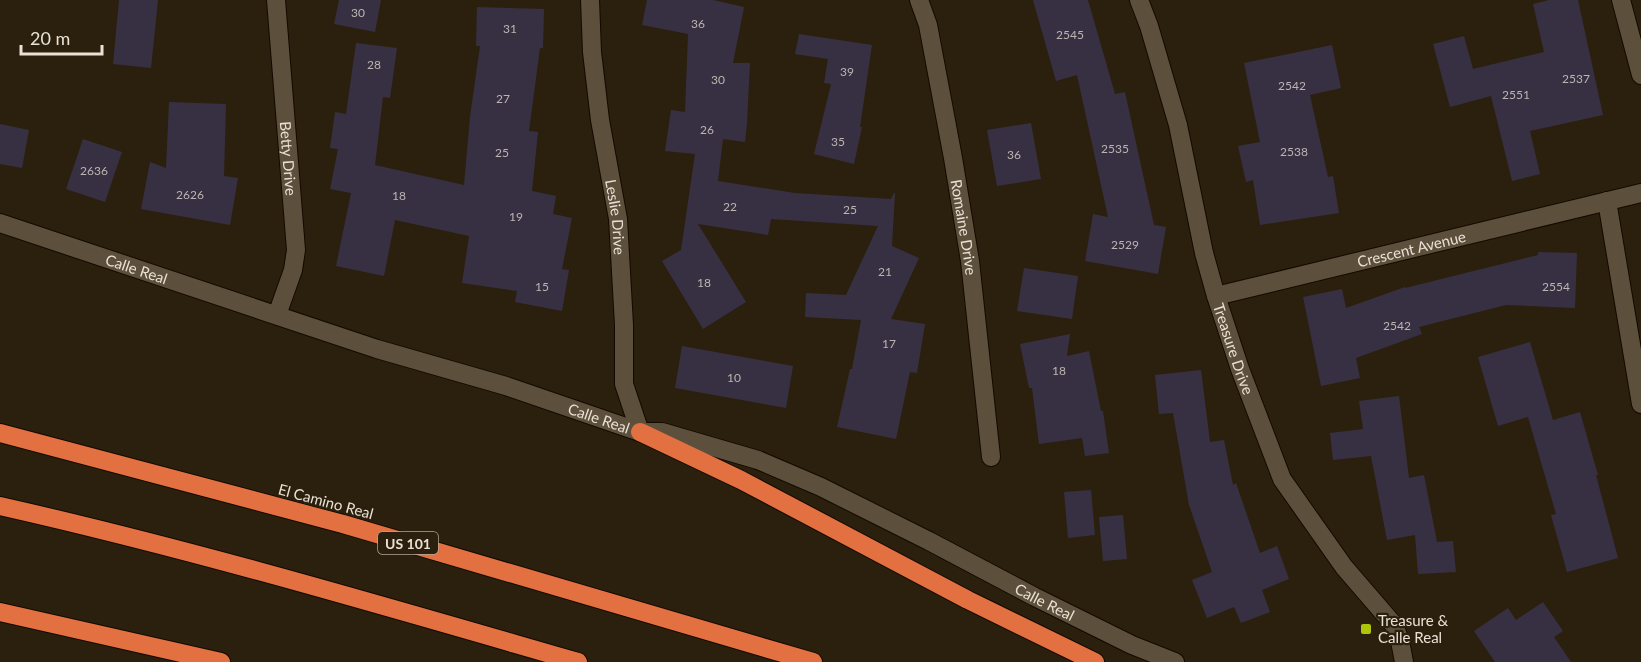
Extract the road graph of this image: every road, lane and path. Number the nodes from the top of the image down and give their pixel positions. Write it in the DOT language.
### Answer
graph roads {
  1 [pos="276,0"];
  2 [pos="590,0"];
  3 [pos="919,0"];
  4 [pos="1139,0"];
  5 [pos="1622,0"];
  6 [pos="1641,75"];
  7 [pos="1641,193"];
  8 [pos="1607,201"];
  9 [pos="0,223"];
  10 [pos="1216,296"];
  11 [pos="277,315"];
  12 [pos="1641,404"];
  13 [pos="640,432"];
  14 [pos="0,433"];
  15 [pos="991,457"];
  16 [pos="0,506"];
  17 [pos="0,612"];
  18 [pos="221,662"];
  19 [pos="578,662"];
  20 [pos="813,662"];
  21 [pos="1095,662"];
  22 [pos="1175,662"];
  23 [pos="1404,662"];
  1 -- 11 [label="street, Betty Drive"];
  2 -- 13 [label="street, Leslie Drive"];
  3 -- 15 [label="street, Romaine Drive"];
  4 -- 10 [label="street, Treasure Drive"];
  5 -- 6 [label="street"];
  7 -- 8 [label="street, Crescent Avenue"];
  8 -- 10 [label="street, Crescent Avenue"];
  8 -- 12 [label="street"];
  9 -- 11 [label="street, Calle Real"];
  10 -- 23 [label="street, Treasure Drive"];
  11 -- 13 [label="street, Calle Real"];
  13 -- 21 [label="highway"];
  13 -- 22 [label="street, Calle Real"];
  14 -- 20 [label="highway, El Camino Real / US 101"];
  16 -- 19 [label="highway"];
  17 -- 18 [label="highway"];
}
